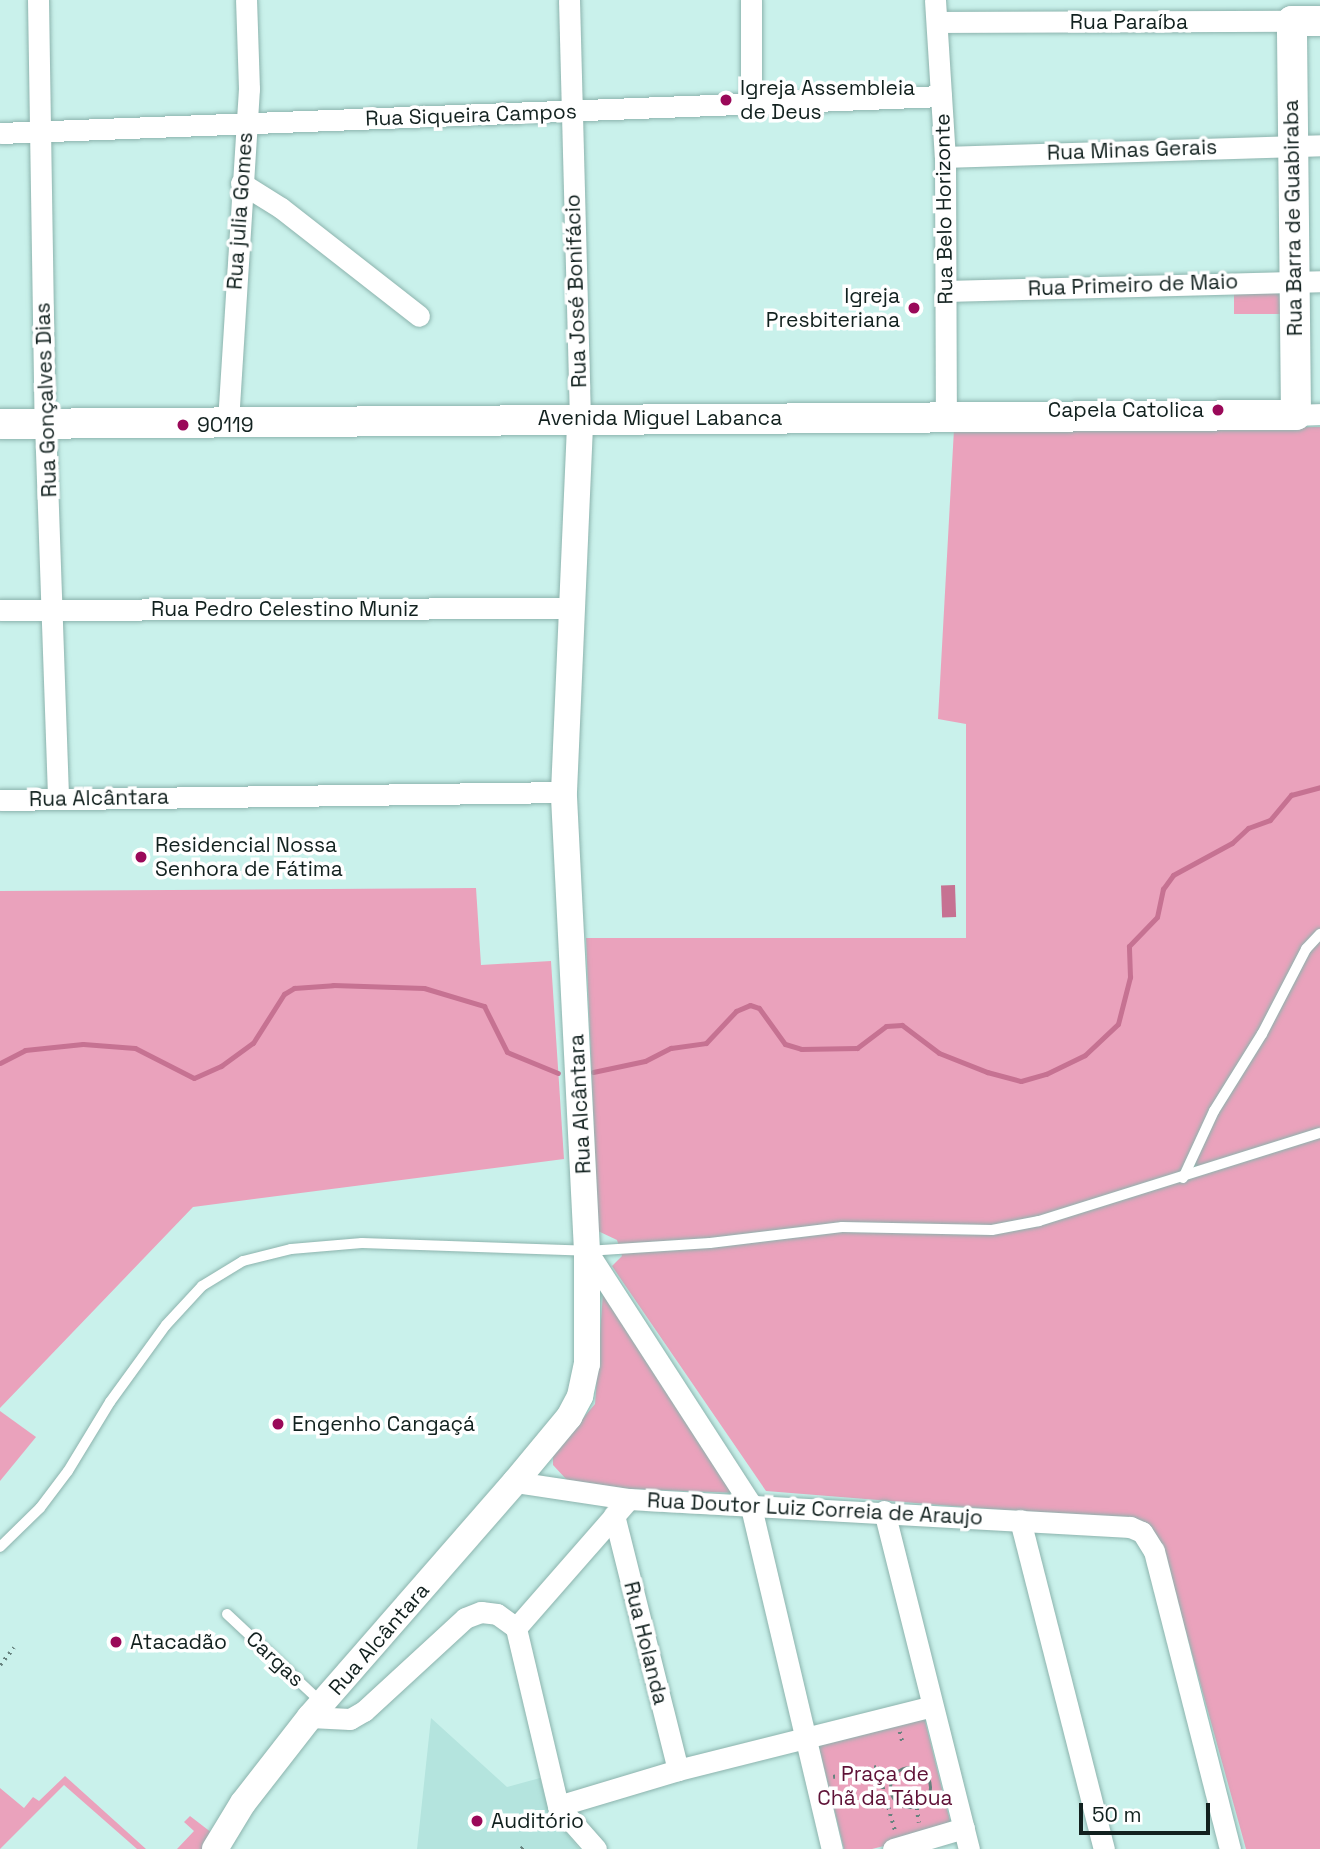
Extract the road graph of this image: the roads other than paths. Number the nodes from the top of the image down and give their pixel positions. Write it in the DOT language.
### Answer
graph roads {
  1 [pos="38,0"];
  2 [pos="247,0"];
  3 [pos="569,0"];
  4 [pos="751,0"];
  5 [pos="935,0"];
  6 [pos="1306,21"];
  7 [pos="937,22"];
  8 [pos="942,96"];
  9 [pos="751,103"];
  10 [pos="570,112"];
  11 [pos="246,124"];
  12 [pos="41,132"];
  13 [pos="0,134"];
  14 [pos="1306,145"];
  15 [pos="945,157"];
  16 [pos="241,183"];
  17 [pos="1306,280"];
  18 [pos="946,290"];
  19 [pos="419,316"];
  20 [pos="1308,414"];
  21 [pos="946,417"];
  22 [pos="580,419"];
  23 [pos="229,422"];
  24 [pos="0,424"];
  25 [pos="45,424"];
  26 [pos="569,608"];
  27 [pos="54,609"];
  28 [pos="0,610"];
  29 [pos="564,792"];
  30 [pos="58,799"];
  31 [pos="0,800"];
  32 [pos="1320,934"];
  33 [pos="1320,1133"];
  34 [pos="1183,1178"];
  35 [pos="587,1251"];
  36 [pos="515,1482"];
  37 [pos="629,1499"];
  38 [pos="750,1503"];
  39 [pos="884,1511"];
  40 [pos="614,1515"];
  41 [pos="1020,1520"];
  42 [pos="0,1547"];
  43 [pos="227,1614"];
  44 [pos="516,1628"];
  45 [pos="932,1706"];
  46 [pos="316,1711"];
  47 [pos="805,1739"];
  48 [pos="678,1770"];
  49 [pos="558,1806"];
  50 [pos="966,1839"];
  51 [pos="896,1846"];
  52 [pos="215,1849"];
  53 [pos="596,1849"];
  54 [pos="832,1849"];
  55 [pos="1104,1849"];
  56 [pos="1230,1849"];
  1 -- 12 [label="street, Rua Gonçalves Dias"];
  2 -- 11 [label="street, Rua julia Gomes"];
  3 -- 10 [label="street, Rua José Bonifácio"];
  4 -- 9 [label="street"];
  5 -- 7 [label="street, Rua Belo Horizonte"];
  6 -- 7 [label="street, Rua Paraíba"];
  6 -- 14 [label="main road, Rua Barra de Guabiraba"];
  7 -- 8 [label="street, Rua Belo Horizonte"];
  8 -- 9 [label="street, Rua Siqueira Campos"];
  8 -- 15 [label="street, Rua Belo Horizonte"];
  9 -- 10 [label="street, Rua Siqueira Campos"];
  10 -- 11 [label="street, Rua Siqueira Campos"];
  10 -- 22 [label="street, Rua José Bonifácio"];
  11 -- 12 [label="street, Rua Siqueira Campos"];
  11 -- 16 [label="street, Rua julia Gomes"];
  12 -- 13 [label="street, Rua Siqueira Campos"];
  12 -- 25 [label="street, Rua Gonçalves Dias"];
  14 -- 15 [label="street, Rua Minas Gerais"];
  14 -- 17 [label="main road, Rua Barra de Guabiraba"];
  15 -- 18 [label="street, Rua Belo Horizonte"];
  16 -- 19 [label="street"];
  16 -- 23 [label="street, Rua julia Gomes"];
  17 -- 18 [label="street, Rua Primeiro de Maio"];
  17 -- 20 [label="main road, Rua Barra de Guabiraba"];
  18 -- 21 [label="street, Rua Belo Horizonte"];
  20 -- 21 [label="main road, Avenida Miguel Labanca"];
  21 -- 22 [label="main road, Avenida Miguel Labanca"];
  22 -- 23 [label="main road, Avenida Miguel Labanca"];
  22 -- 26 [label="street, Rua José Bonifácio"];
  23 -- 25 [label="main road, Avenida Miguel Labanca"];
  24 -- 25 [label="main road, Avenida Miguel Labanca"];
  25 -- 27 [label="street, Rua Gonçalves Dias"];
  26 -- 27 [label="street, Rua Pedro Celestino Muniz"];
  26 -- 29 [label="street, Rua José Bonifácio"];
  27 -- 28 [label="street, Rua Pedro Celestino Muniz"];
  27 -- 30 [label="street, Rua Gonçalves Dias"];
  29 -- 30 [label="street, Rua Alcântara"];
  29 -- 35 [label="street, Rua Alcântara"];
  30 -- 31 [label="street, Rua Alcântara"];
  32 -- 34 [label="lane"];
  33 -- 34 [label="lane"];
  34 -- 35 [label="lane"];
  35 -- 36 [label="street, Rua Alcântara"];
  35 -- 38 [label="street"];
  35 -- 42 [label="lane"];
  36 -- 37 [label="street"];
  36 -- 46 [label="street, Rua Alcântara"];
  37 -- 38 [label="street, Rua Doutor Luiz Correia de Araujo"];
  37 -- 40 [label="street, Rua Doutor Luiz Correia de Araujo"];
  38 -- 39 [label="street, Rua Doutor Luiz Correia de Araujo"];
  38 -- 47 [label="street"];
  39 -- 41 [label="street, Rua Doutor Luiz Correia de Araujo"];
  39 -- 45 [label="street"];
  40 -- 44 [label="street, Rua Doutor Luiz Correia de Araujo"];
  40 -- 48 [label="street, Rua Holanda"];
  41 -- 55 [label="street"];
  41 -- 56 [label="street, Rua Doutor Luiz Correia de Araujo"];
  43 -- 46 [label="lane, Cargas"];
  44 -- 46 [label="street"];
  44 -- 49 [label="street"];
  45 -- 47 [label="street"];
  45 -- 50 [label="street"];
  46 -- 52 [label="street, Rua Alcântara"];
  47 -- 48 [label="street"];
  47 -- 54 [label="street"];
  48 -- 49 [label="street"];
  49 -- 53 [label="street"];
  50 -- 51 [label="street"];
}
